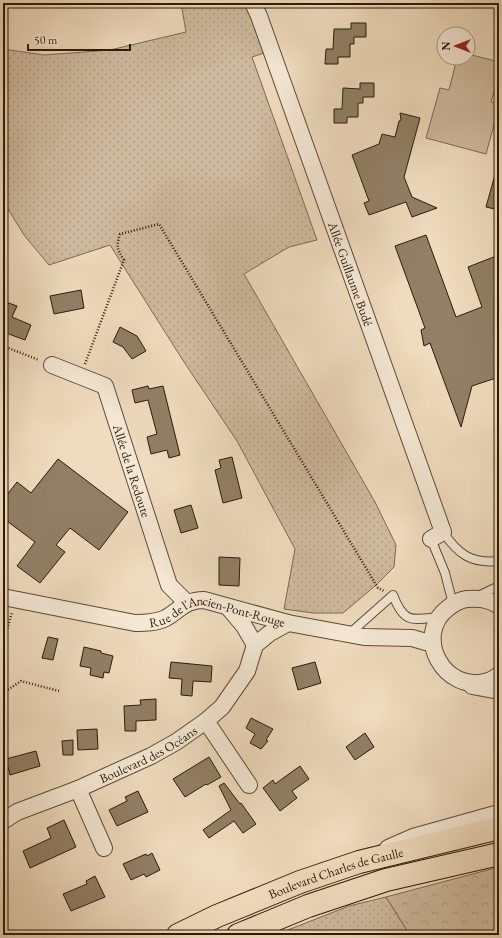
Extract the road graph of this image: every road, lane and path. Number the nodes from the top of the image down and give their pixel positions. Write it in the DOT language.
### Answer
graph roads {
  1 [pos="253,3"];
  2 [pos="3,346"];
  3 [pos="52,365"];
  4 [pos="80,376"];
  5 [pos="437,536"];
  6 [pos="499,561"];
  7 [pos="499,586"];
  8 [pos="392,595"];
  9 [pos="9,598"];
  10 [pos="475,598"];
  11 [pos="187,603"];
  12 [pos="453,604"];
  13 [pos="499,606"];
  14 [pos="228,607"];
  15 [pos="439,618"];
  16 [pos="288,623"];
  17 [pos="349,634"];
  18 [pos="3,643"];
  19 [pos="433,644"];
  20 [pos="255,645"];
  21 [pos="499,675"];
  22 [pos="460,680"];
  23 [pos="58,691"];
  24 [pos="499,692"];
  25 [pos="3,693"];
  26 [pos="206,721"];
  27 [pos="249,785"];
  28 [pos="78,789"];
  29 [pos="10,812"];
  30 [pos="499,813"];
  31 [pos="3,821"];
  32 [pos="499,828"];
  33 [pos="104,848"];
  34 [pos="499,854"];
  35 [pos="359,862"];
  36 [pos="178,935"];
  37 [pos="238,935"];
  1 -- 5 [label="street, Allée Guillaume Budé"];
  2 -- 3 [label="path"];
  3 -- 4 [label="street, Allée de la Redoute"];
  4 -- 8 [label="path"];
  4 -- 11 [label="street, Allée de la Redoute"];
  5 -- 6 [label="lane"];
  5 -- 12 [label="lane"];
  7 -- 10 [label="lane"];
  8 -- 15 [label="lane"];
  8 -- 17 [label="lane"];
  9 -- 11 [label="street, Rue de l'Ancien-Pont-Rouge"];
  9 -- 18 [label="path"];
  10 -- 12 [label="street"];
  10 -- 13 [label="street"];
  11 -- 14 [label="street, Rue de l'Ancien-Pont-Rouge"];
  12 -- 15 [label="street"];
  14 -- 16 [label="street, Rue de l'Ancien-Pont-Rouge"];
  14 -- 20 [label="street"];
  15 -- 19 [label="street"];
  16 -- 17 [label="street, Rue de l'Ancien-Pont-Rouge"];
  16 -- 20 [label="street"];
  17 -- 19 [label="street, Rue de l'Ancien-Pont-Rouge"];
  19 -- 22 [label="street"];
  20 -- 26 [label="street, Boulevard des Océans"];
  21 -- 22 [label="street"];
  22 -- 24 [label="street"];
  23 -- 25 [label="path"];
  26 -- 27 [label="street"];
  26 -- 28 [label="street, Boulevard des Océans"];
  28 -- 29 [label="street, Boulevard des Océans"];
  28 -- 33 [label="street"];
  29 -- 31 [label="street, Boulevard des Océans"];
  30 -- 35 [label="street"];
  32 -- 35 [label="main road, Boulevard Charles de Gaulle"];
  34 -- 37 [label="main road, Boulevard Charles de Gaulle"];
  35 -- 36 [label="main road, Boulevard Charles de Gaulle"];
}
